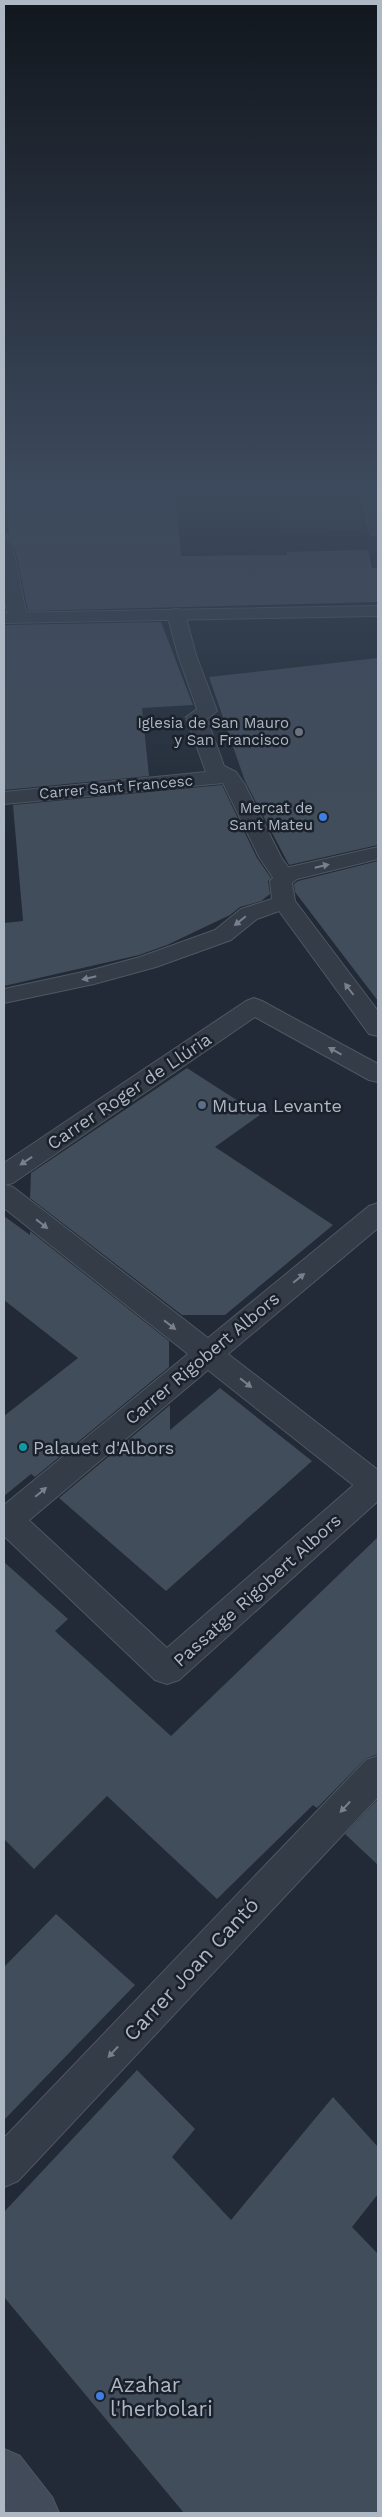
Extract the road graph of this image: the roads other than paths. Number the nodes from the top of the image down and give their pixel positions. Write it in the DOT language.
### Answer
graph roads {
  1 [pos="378,611"];
  2 [pos="176,614"];
  3 [pos="11,618"];
  4 [pos="229,776"];
  5 [pos="4,798"];
  6 [pos="378,853"];
  7 [pos="284,877"];
  8 [pos="284,902"];
  9 [pos="4,996"];
  10 [pos="378,1028"];
  11 [pos="378,1074"];
  12 [pos="4,1176"];
  13 [pos="4,1194"];
  14 [pos="378,1213"];
  15 [pos="207,1354"];
  16 [pos="377,1486"];
  17 [pos="6,1521"];
  18 [pos="378,1772"];
  19 [pos="4,2167"];
  20 [pos="4,2472"];
  21 [pos="36,2513"];
  1 -- 2 [label="street"];
  2 -- 3 [label="street"];
  2 -- 4 [label="street"];
  4 -- 5 [label="street, Carrer Sant Francesc"];
  4 -- 7 [label="street"];
  7 -- 6 [label="street, one-way"];
  7 -- 8 [label="street"];
  8 -- 9 [label="street, one-way"];
  10 -- 8 [label="street, one-way"];
  11 -- 12 [label="street, Carrer Roger de Llúria, one-way"];
  13 -- 15 [label="street, one-way"];
  15 -- 14 [label="street, Carrer Rigobert Albors, one-way"];
  15 -- 16 [label="street, one-way"];
  17 -- 15 [label="street, Carrer Rigobert Albors, one-way"];
  16 -- 17 [label="street, Passatge Rigobert Albors"];
  18 -- 19 [label="street, Carrer Joan Cantó, one-way"];
  20 -- 21 [label="main road"];
}
